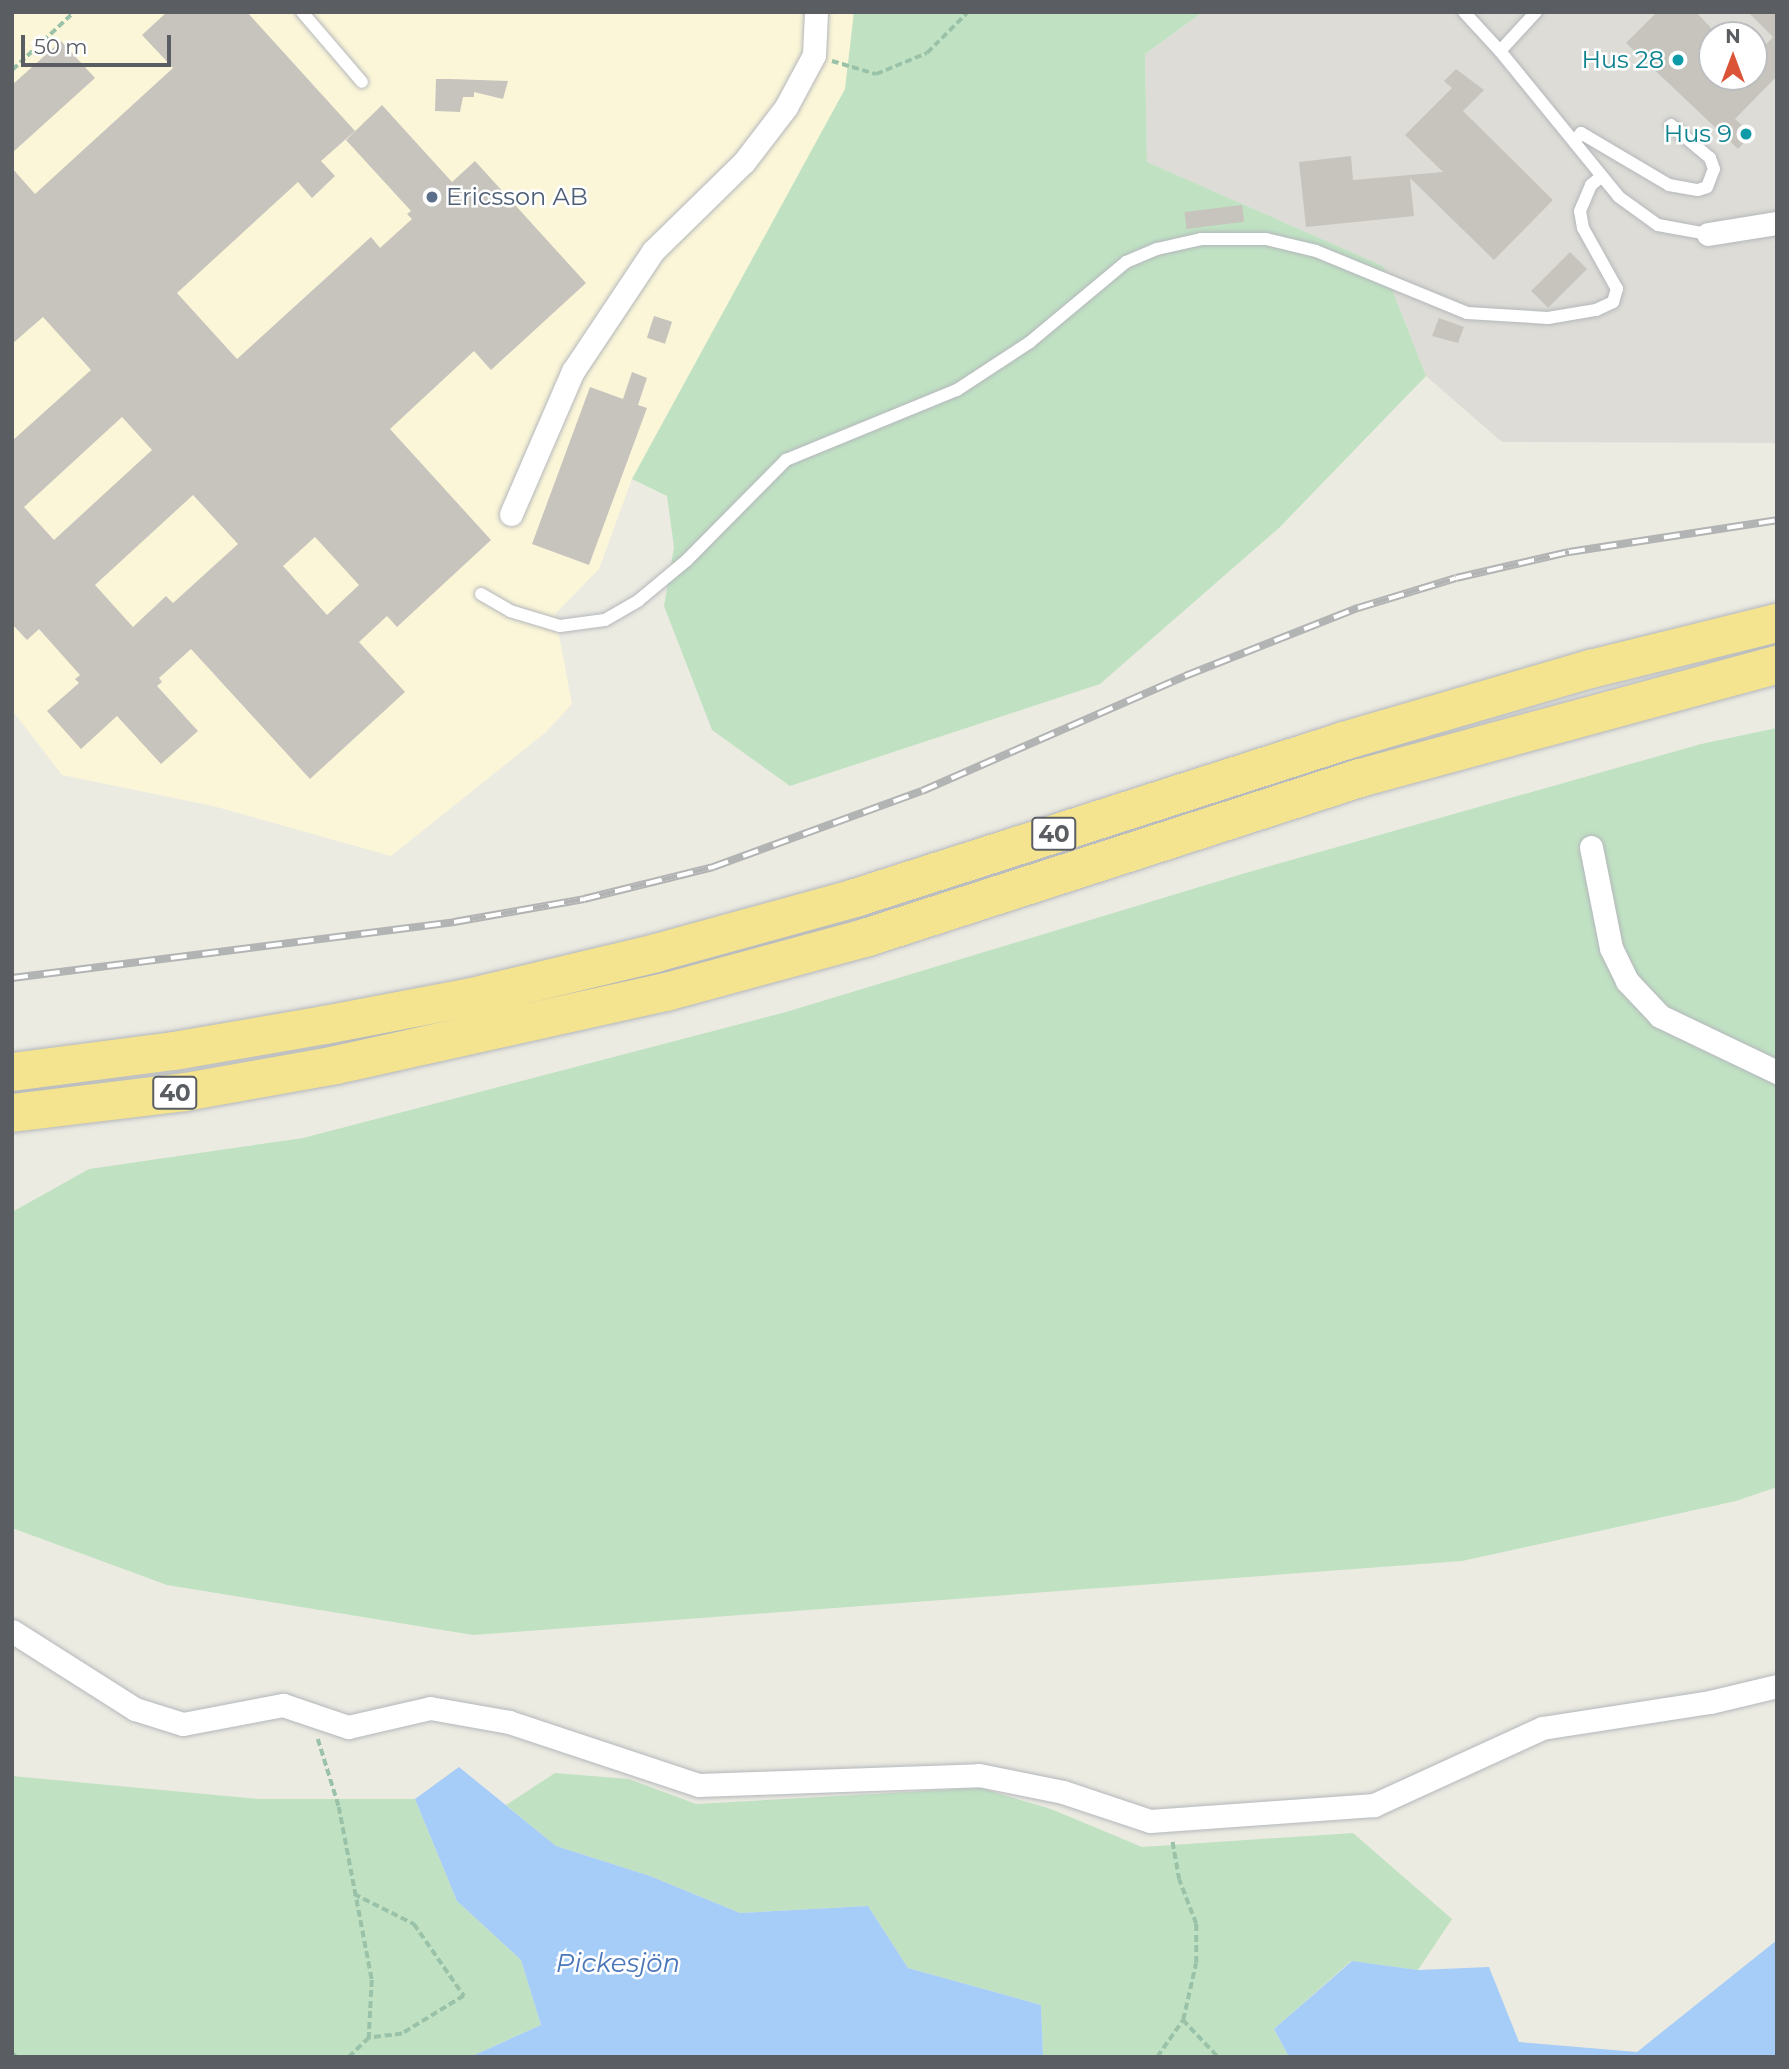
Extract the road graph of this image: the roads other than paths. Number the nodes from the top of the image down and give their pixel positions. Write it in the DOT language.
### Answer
graph roads {
  1 [pos="302,12"];
  2 [pos="816,12"];
  3 [pos="1464,12"];
  4 [pos="1535,12"];
  5 [pos="1500,51"];
  6 [pos="362,82"];
  7 [pos="1671,125"];
  8 [pos="1575,141"];
  9 [pos="1602,176"];
  10 [pos="1777,223"];
  11 [pos="1708,234"];
  12 [pos="511,514"];
  13 [pos="481,594"];
  14 [pos="1777,623"];
  15 [pos="1777,665"];
  16 [pos="1591,846"];
  17 [pos="12,1072"];
  18 [pos="1777,1072"];
  19 [pos="12,1113"];
  20 [pos="12,1631"];
  21 [pos="1777,1686"];
  1 -- 6 [label="lane"];
  2 -- 12 [label="street"];
  3 -- 5 [label="lane"];
  4 -- 5 [label="lane"];
  5 -- 8 [label="lane"];
  7 -- 8 [label="lane"];
  8 -- 9 [label="lane"];
  9 -- 11 [label="lane"];
  9 -- 13 [label="lane"];
  10 -- 11 [label="street"];
  14 -- 17 [label="highway, 40"];
  15 -- 19 [label="highway, 40"];
  16 -- 18 [label="street"];
  20 -- 21 [label="street"];
}
